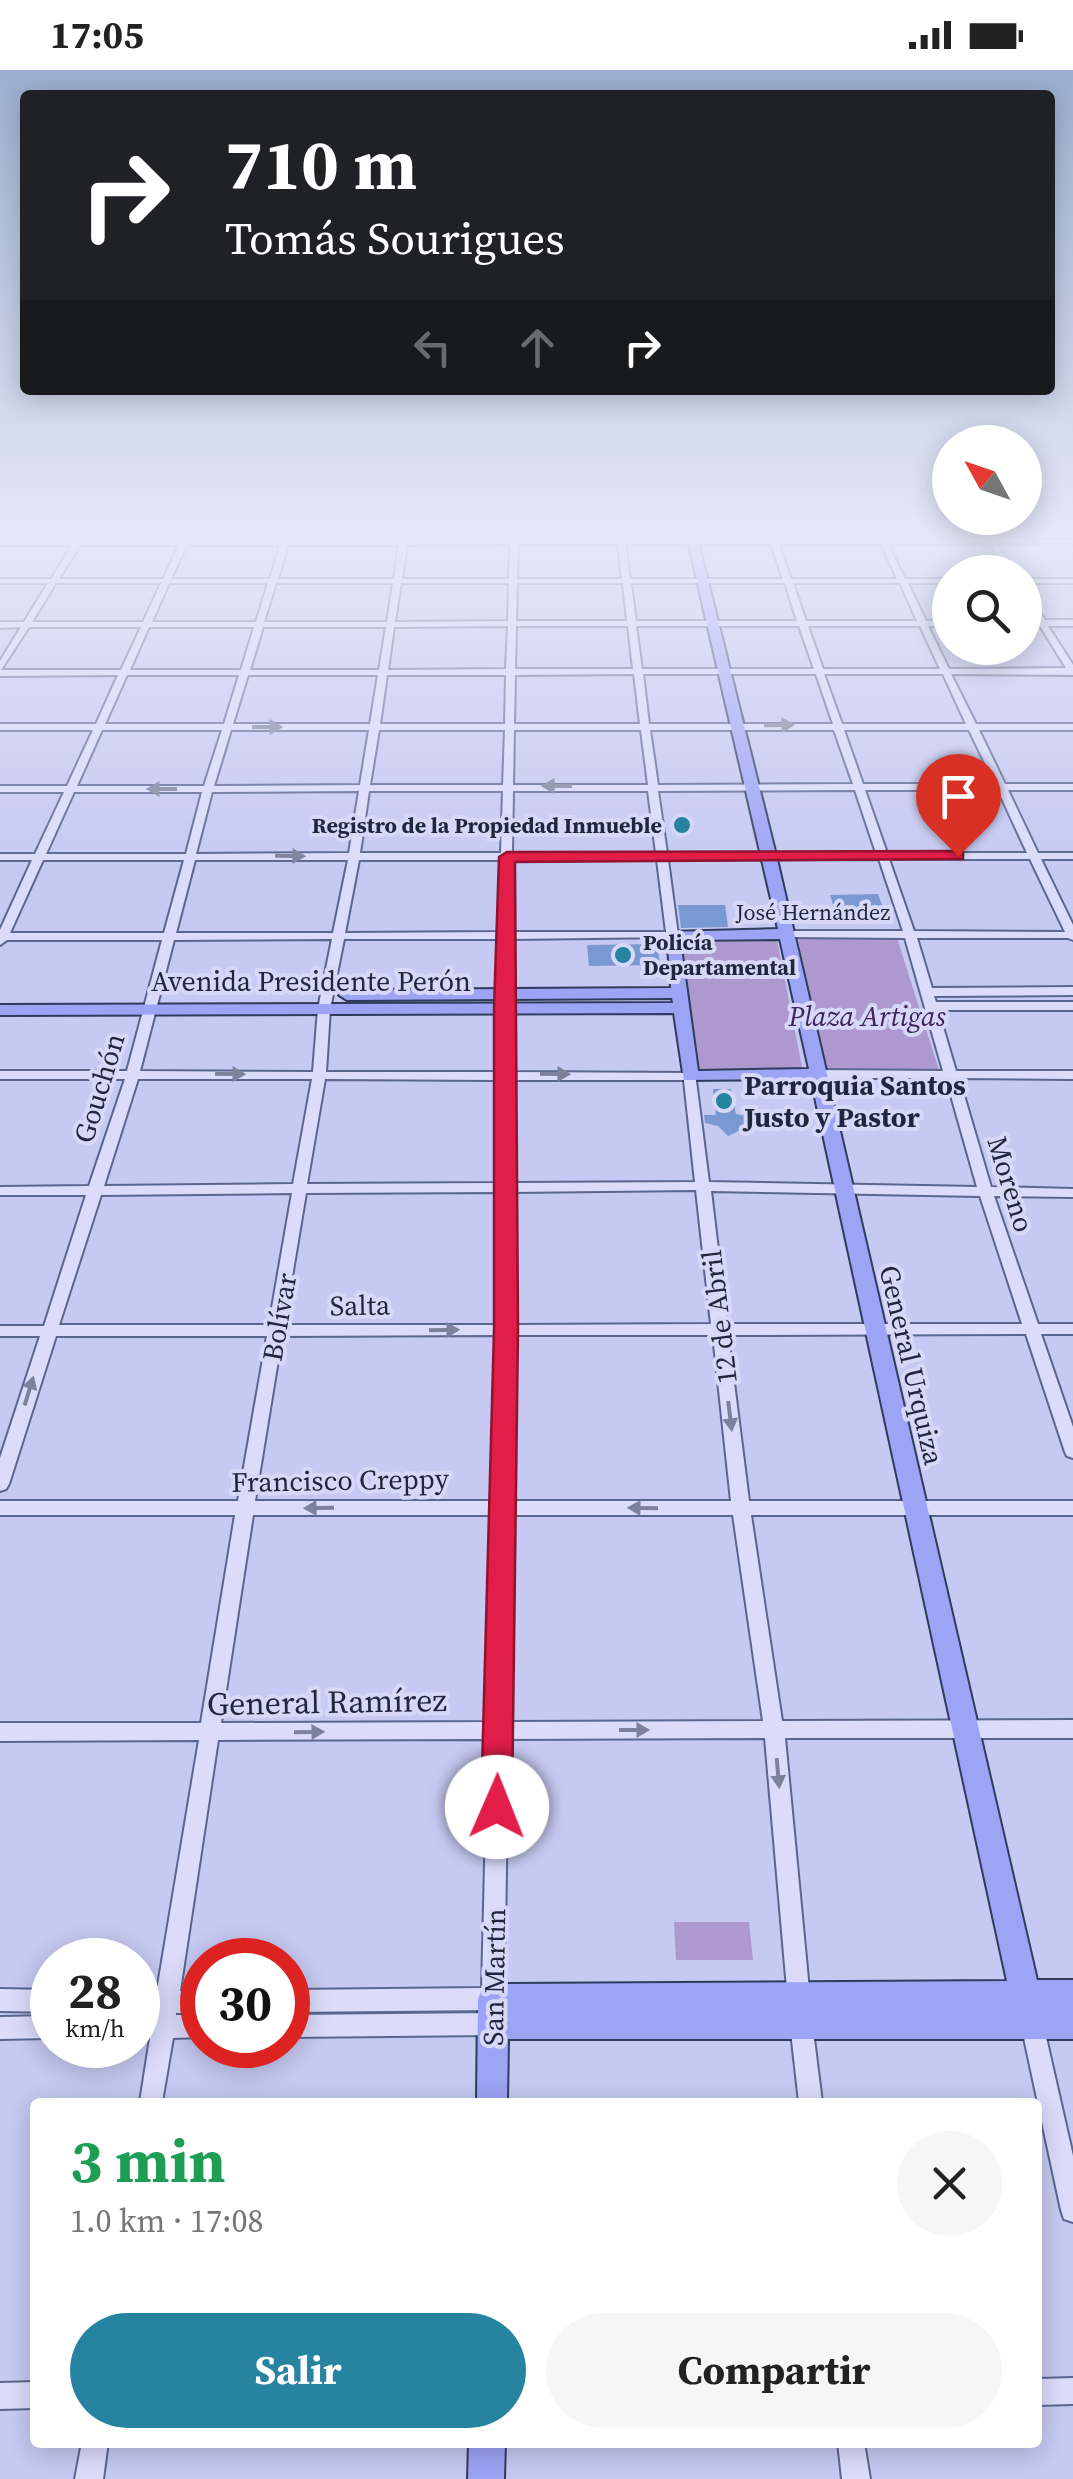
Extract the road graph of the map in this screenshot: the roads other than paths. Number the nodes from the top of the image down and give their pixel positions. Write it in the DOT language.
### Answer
graph roads {
  1 [pos="14,645"];
  2 [pos="136,645"];
  3 [pos="253,645"];
  4 [pos="386,645"];
  5 [pos="512,645"];
  6 [pos="636,645"];
  7 [pos="720,645"];
  8 [pos="811,645"];
  9 [pos="933,645"];
  10 [pos="1056,645"];
  11 [pos="819,670"];
  12 [pos="0,671"];
  13 [pos="245,671"];
  14 [pos="945,671"];
  15 [pos="1073,671"];
  16 [pos="124,672"];
  17 [pos="382,672"];
  18 [pos="511,672"];
  19 [pos="639,672"];
  20 [pos="727,672"];
  21 [pos="838,724"];
  22 [pos="647,726"];
  23 [pos="738,726"];
  24 [pos="972,726"];
  25 [pos="1073,726"];
  26 [pos="0,727"];
  27 [pos="99,727"];
  28 [pos="228,727"];
  29 [pos="372,727"];
  30 [pos="510,727"];
  31 [pos="859,785"];
  32 [pos="510,786"];
  33 [pos="654,786"];
  34 [pos="752,786"];
  35 [pos="1001,786"];
  36 [pos="1073,787"];
  37 [pos="364,788"];
  38 [pos="0,789"];
  39 [pos="70,789"];
  40 [pos="208,790"];
  41 [pos="192,855"];
  42 [pos="881,855"];
  43 [pos="354,856"];
  44 [pos="770,856"];
  45 [pos="1034,856"];
  46 [pos="1073,856"];
  47 [pos="0,857"];
  48 [pos="39,857"];
  49 [pos="507,857"];
  50 [pos="664,857"];
  51 [pos="786,934"];
  52 [pos="910,935"];
  53 [pos="171,936"];
  54 [pos="336,936"];
  55 [pos="505,936"];
  56 [pos="672,936"];
  57 [pos="1073,936"];
  58 [pos="1,939"];
  59 [pos="1073,991"];
  60 [pos="0,997"];
  61 [pos="930,999"];
  62 [pos="681,1000"];
  63 [pos="504,1001"];
  64 [pos="149,1002"];
  65 [pos="325,1002"];
  66 [pos="1073,1006"];
  67 [pos="0,1010"];
  68 [pos="133,1073"];
  69 [pos="504,1073"];
  70 [pos="818,1074"];
  71 [pos="952,1074"];
  72 [pos="0,1075"];
  73 [pos="320,1075"];
  74 [pos="1073,1075"];
  75 [pos="690,1076"];
  76 [pos="704,1186"];
  77 [pos="504,1188"];
  78 [pos="842,1188"];
  79 [pos="94,1190"];
  80 [pos="300,1191"];
  81 [pos="0,1192"];
  82 [pos="1073,1192"];
  83 [pos="986,1193"];
  84 [pos="874,1328"];
  85 [pos="506,1329"];
  86 [pos="1032,1329"];
  87 [pos="1073,1329"];
  88 [pos="48,1330"];
  89 [pos="720,1330"];
  90 [pos="276,1331"];
  91 [pos="0,1332"];
  92 [pos="1073,1452"];
  93 [pos="0,1484"];
  94 [pos="501,1505"];
  95 [pos="0,1508"];
  96 [pos="914,1508"];
  97 [pos="1073,1508"];
  98 [pos="741,1509"];
  99 [pos="245,1510"];
  100 [pos="1073,1729"];
  101 [pos="498,1730"];
  102 [pos="774,1730"];
  103 [pos="964,1730"];
  104 [pos="0,1732"];
  105 [pos="211,1734"];
  106 [pos="1073,1995"];
  107 [pos="0,2000"];
  108 [pos="30,2001"];
  109 [pos="160,2002"];
  110 [pos="168,2002"];
  111 [pos="180,2002"];
  112 [pos="310,2002"];
  113 [pos="1028,2010"];
  114 [pos="493,2011"];
  115 [pos="800,2011"];
  116 [pos="310,2024"];
  117 [pos="1073,2024"];
  118 [pos="160,2026"];
  119 [pos="164,2026"];
  120 [pos="180,2026"];
  121 [pos="0,2028"];
  122 [pos="30,2028"];
  123 [pos="153,2098"];
  124 [pos="492,2098"];
  125 [pos="811,2098"];
  126 [pos="1073,2210"];
  127 [pos="1042,2392"];
  128 [pos="1073,2392"];
  129 [pos="30,2395"];
  130 [pos="0,2396"];
  131 [pos="93,2448"];
  132 [pos="487,2448"];
  133 [pos="852,2448"];
  134 [pos="89,2479"];
  135 [pos="486,2479"];
  136 [pos="856,2479"];
  1 -- 12 [label="street"];
  2 -- 16 [label="street"];
  3 -- 13 [label="street, Gouchón"];
  4 -- 17 [label="street, Bolívar"];
  5 -- 18 [label="street, San Martín"];
  6 -- 19 [label="street, 12 de Abril"];
  7 -- 20 [label="main road, General Urquiza"];
  8 -- 11 [label="street, Moreno"];
  9 -- 14 [label="street"];
  10 -- 15 [label="street"];
  11 -- 14 [label="street"];
  11 -- 20 [label="street"];
  11 -- 21 [label="street, Moreno"];
  12 -- 16 [label="street"];
  13 -- 16 [label="street"];
  13 -- 17 [label="street"];
  13 -- 28 [label="street, Gouchón"];
  14 -- 15 [label="street"];
  14 -- 24 [label="street"];
  16 -- 27 [label="street"];
  17 -- 18 [label="street"];
  17 -- 29 [label="street, Bolívar"];
  18 -- 19 [label="street"];
  18 -- 30 [label="street, San Martín"];
  19 -- 20 [label="street"];
  19 -- 22 [label="street, 12 de Abril"];
  20 -- 23 [label="main road, General Urquiza"];
  23 -- 21 [label="street, one-way"];
  21 -- 24 [label="street"];
  21 -- 31 [label="street, Moreno"];
  22 -- 23 [label="street"];
  22 -- 30 [label="street"];
  22 -- 33 [label="street, 12 de Abril"];
  23 -- 34 [label="main road, General Urquiza"];
  24 -- 25 [label="street"];
  24 -- 35 [label="street"];
  26 -- 27 [label="street"];
  27 -- 28 [label="street"];
  27 -- 39 [label="street"];
  28 -- 29 [label="street, one-way"];
  28 -- 40 [label="street, Gouchón"];
  29 -- 30 [label="street"];
  29 -- 37 [label="street, Bolívar"];
  30 -- 32 [label="street, San Martín"];
  31 -- 34 [label="street"];
  31 -- 35 [label="street"];
  31 -- 42 [label="street, Moreno"];
  33 -- 32 [label="street, one-way"];
  32 -- 37 [label="street"];
  32 -- 49 [label="street, San Martín"];
  33 -- 34 [label="street"];
  33 -- 50 [label="street, 12 de Abril"];
  34 -- 44 [label="main road, General Urquiza"];
  35 -- 36 [label="street"];
  35 -- 45 [label="street"];
  37 -- 40 [label="street"];
  37 -- 43 [label="street, Bolívar"];
  38 -- 39 [label="street"];
  40 -- 39 [label="street, one-way"];
  39 -- 48 [label="street"];
  40 -- 41 [label="street, Gouchón"];
  41 -- 43 [label="street, one-way"];
  41 -- 48 [label="street"];
  41 -- 53 [label="street, Gouchón"];
  42 -- 44 [label="street"];
  42 -- 45 [label="street"];
  42 -- 52 [label="street, Moreno"];
  43 -- 49 [label="street"];
  43 -- 54 [label="street, Bolívar"];
  44 -- 50 [label="street"];
  44 -- 51 [label="main road, General Urquiza"];
  45 -- 46 [label="street"];
  45 -- 57 [label="street"];
  47 -- 48 [label="street"];
  48 -- 58 [label="street"];
  49 -- 50 [label="street"];
  49 -- 55 [label="street, San Martín"];
  50 -- 56 [label="street, 12 de Abril"];
  51 -- 52 [label="street, José Hernández"];
  51 -- 56 [label="main road, José Hernández"];
  51 -- 70 [label="main road, General Urquiza"];
  52 -- 57 [label="street, José Hernández"];
  52 -- 61 [label="street, Moreno"];
  53 -- 54 [label="street"];
  53 -- 58 [label="street"];
  53 -- 64 [label="street, Gouchón"];
  54 -- 55 [label="street"];
  54 -- 65 [label="street, Bolívar"];
  55 -- 56 [label="street"];
  55 -- 63 [label="street, San Martín"];
  56 -- 62 [label="main road, 12 de Abril"];
  59 -- 61 [label="street"];
  60 -- 64 [label="main road, Avenida Presidente Perón"];
  61 -- 66 [label="street"];
  61 -- 71 [label="street, Moreno"];
  62 -- 63 [label="main road, Avenida Presidente Perón"];
  62 -- 75 [label="main road, 12 de Abril"];
  63 -- 65 [label="main road, Avenida Presidente Perón"];
  63 -- 69 [label="street, San Martín"];
  64 -- 65 [label="main road, Avenida Presidente Perón"];
  64 -- 67 [label="main road, Avenida Presidente Perón"];
  64 -- 68 [label="street, Gouchón"];
  65 -- 73 [label="street, Bolívar"];
  68 -- 72 [label="street"];
  68 -- 73 [label="street, one-way"];
  68 -- 79 [label="street, Gouchón"];
  69 -- 73 [label="street"];
  69 -- 75 [label="street, one-way"];
  69 -- 77 [label="street, San Martín"];
  70 -- 71 [label="street"];
  70 -- 75 [label="main road"];
  70 -- 78 [label="main road, General Urquiza"];
  71 -- 74 [label="street"];
  71 -- 83 [label="street, Moreno"];
  73 -- 80 [label="street, Bolívar"];
  75 -- 76 [label="street, 12 de Abril"];
  76 -- 77 [label="street"];
  76 -- 78 [label="street"];
  76 -- 89 [label="street, 12 de Abril"];
  77 -- 80 [label="street"];
  77 -- 85 [label="street, San Martín"];
  78 -- 83 [label="street"];
  78 -- 84 [label="main road, General Urquiza"];
  79 -- 80 [label="street"];
  79 -- 81 [label="street"];
  79 -- 88 [label="street, Gouchón"];
  80 -- 90 [label="street, Bolívar"];
  82 -- 83 [label="street"];
  83 -- 86 [label="street, Moreno"];
  84 -- 86 [label="street, Salta"];
  84 -- 89 [label="street, Salta"];
  84 -- 96 [label="main road, General Urquiza"];
  85 -- 89 [label="street, Salta"];
  90 -- 85 [label="street, Salta, one-way"];
  85 -- 94 [label="street, San Martín"];
  86 -- 87 [label="street, Salta"];
  86 -- 92 [label="street, Moreno"];
  88 -- 90 [label="street, Salta"];
  88 -- 91 [label="street, Salta"];
  93 -- 88 [label="street, Gouchón, one-way"];
  89 -- 98 [label="street, 12 de Abril, one-way"];
  90 -- 99 [label="street, Bolívar"];
  98 -- 94 [label="street, Francisco Creppy, one-way"];
  94 -- 99 [label="street, Francisco Creppy, one-way"];
  94 -- 101 [label="street, San Martín"];
  95 -- 99 [label="street, Francisco Creppy"];
  96 -- 97 [label="street, Francisco Creppy"];
  96 -- 98 [label="street, Francisco Creppy"];
  96 -- 103 [label="main road, General Urquiza"];
  98 -- 102 [label="street, 12 de Abril"];
  99 -- 105 [label="street, Bolívar"];
  100 -- 103 [label="street, General Ramírez"];
  101 -- 102 [label="street, General Ramírez, one-way"];
  105 -- 101 [label="street, General Ramírez, one-way"];
  101 -- 114 [label="street, San Martín"];
  102 -- 103 [label="street, General Ramírez"];
  102 -- 115 [label="street, 12 de Abril, one-way"];
  103 -- 113 [label="main road, General Urquiza"];
  104 -- 105 [label="street, General Ramírez"];
  105 -- 110 [label="street, Bolívar"];
  106 -- 113 [label="main road"];
  107 -- 108 [label="street"];
  109 -- 110 [label="street"];
  110 -- 111 [label="street"];
  110 -- 119 [label="street, Bolívar"];
  112 -- 114 [label="street"];
  113 -- 115 [label="main road"];
  113 -- 117 [label="main road"];
  113 -- 126 [label="street, General Urquiza"];
  114 -- 115 [label="main road"];
  114 -- 116 [label="street"];
  114 -- 124 [label="main road, San Martín"];
  115 -- 125 [label="street, 12 de Abril"];
  118 -- 119 [label="street"];
  119 -- 120 [label="street"];
  119 -- 123 [label="street, Bolívar"];
  121 -- 122 [label="street"];
  127 -- 128 [label="street"];
  129 -- 130 [label="street"];
  131 -- 134 [label="street"];
  132 -- 135 [label="main road"];
  133 -- 136 [label="street"];
}
